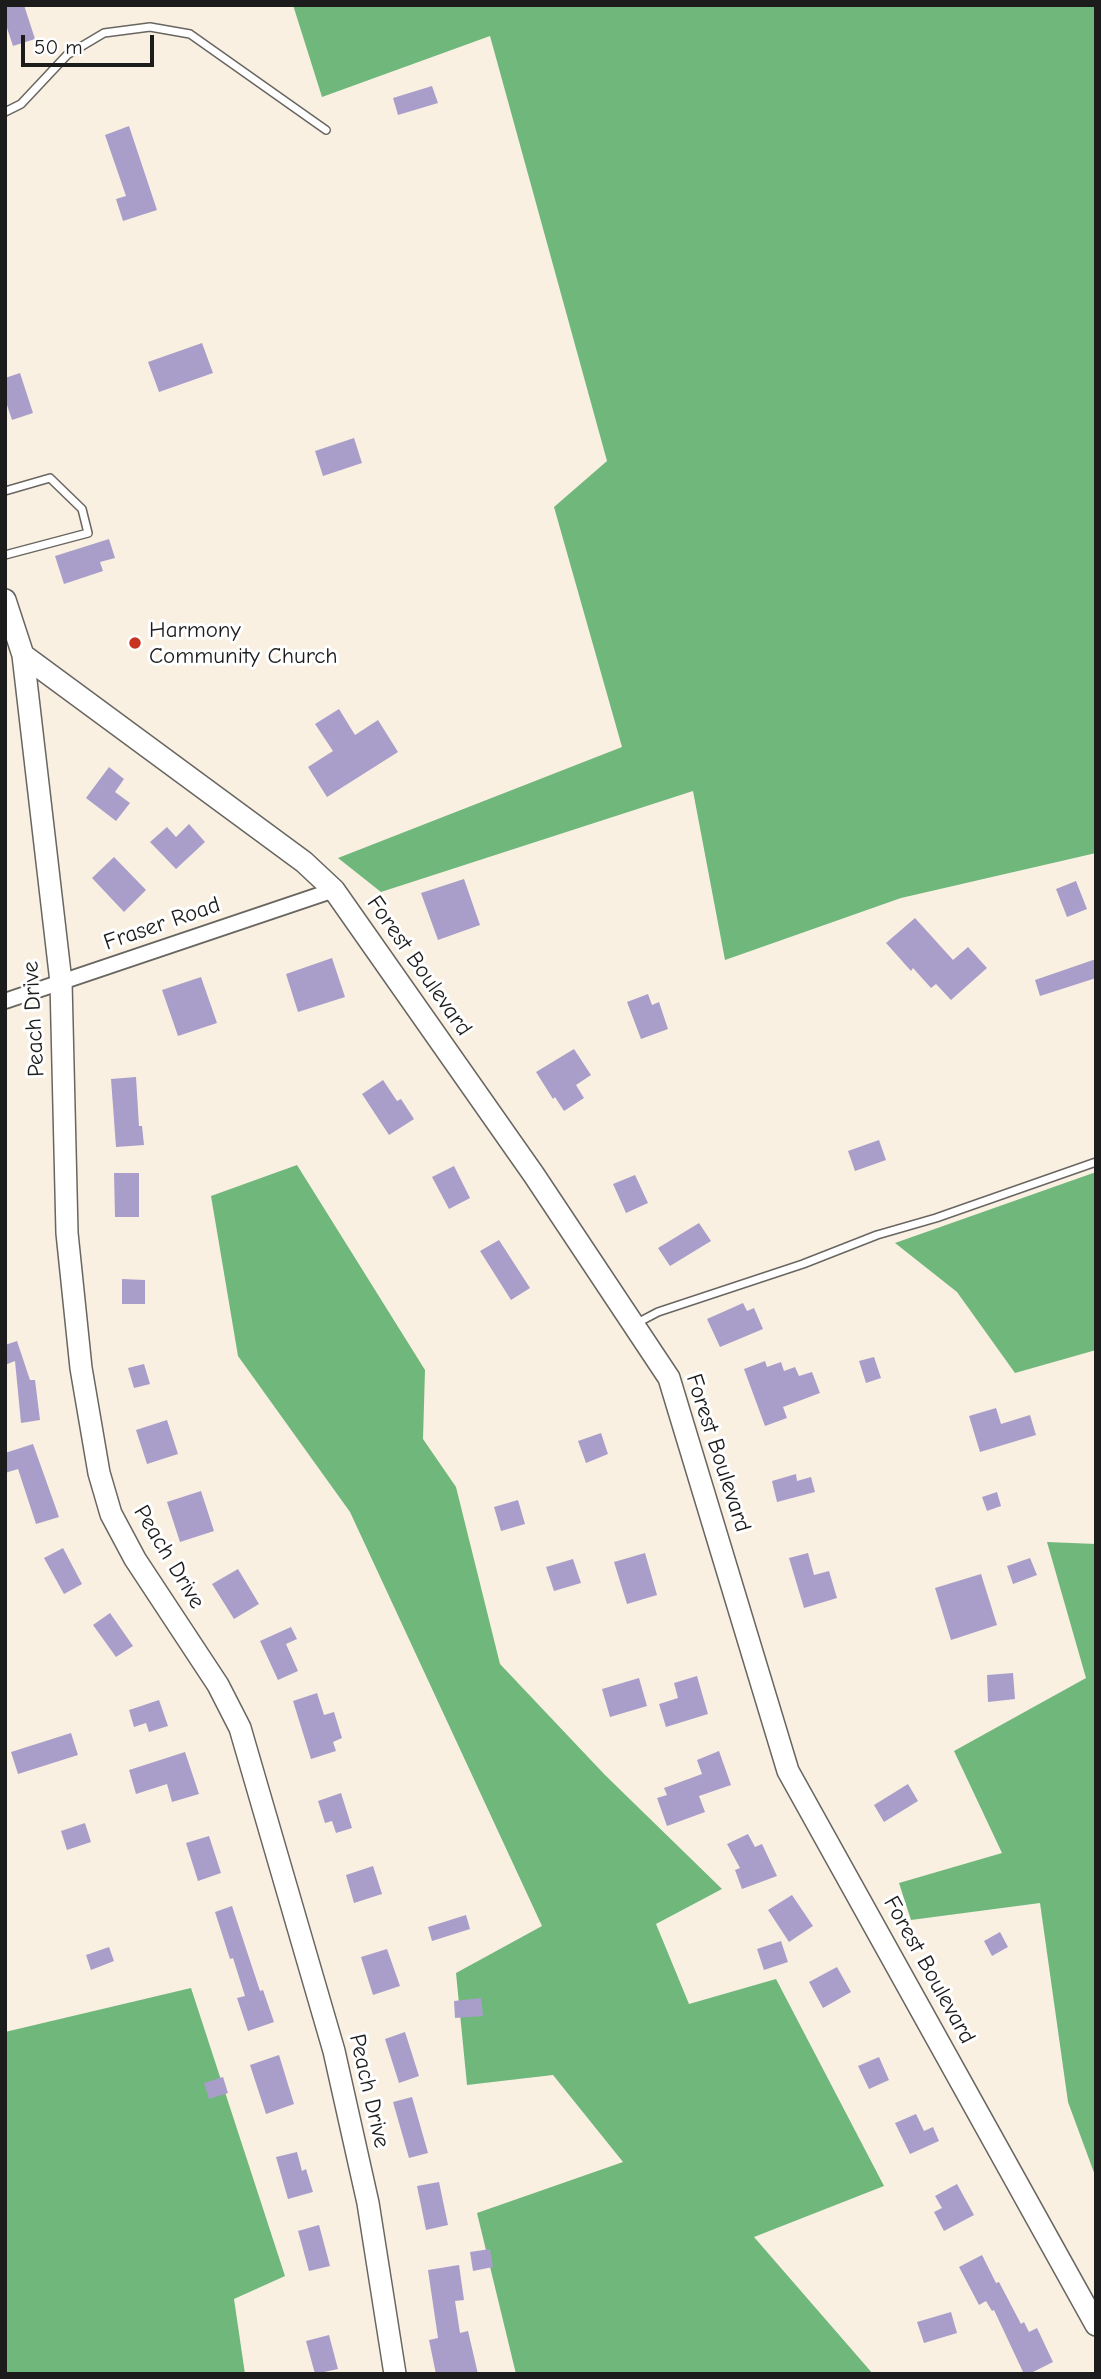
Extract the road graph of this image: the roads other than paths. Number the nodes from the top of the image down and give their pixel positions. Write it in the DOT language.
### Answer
graph roads {
  1 [pos="5,112"];
  2 [pos="326,130"];
  3 [pos="5,491"];
  4 [pos="5,555"];
  5 [pos="5,600"];
  6 [pos="23,655"];
  7 [pos="334,890"];
  8 [pos="61,982"];
  9 [pos="5,1001"];
  10 [pos="1096,1162"];
  11 [pos="634,1325"];
  12 [pos="1096,2325"];
  13 [pos="395,2374"];
  1 -- 2 [label="lane"];
  3 -- 4 [label="lane"];
  5 -- 6 [label="street"];
  6 -- 7 [label="street, Forest Boulevard"];
  6 -- 8 [label="street, Peach Drive"];
  7 -- 8 [label="street, Fraser Road"];
  7 -- 11 [label="street, Forest Boulevard"];
  8 -- 9 [label="street, Fraser Road"];
  8 -- 13 [label="street, Peach Drive"];
  10 -- 11 [label="lane"];
  11 -- 12 [label="street, Forest Boulevard"];
}
